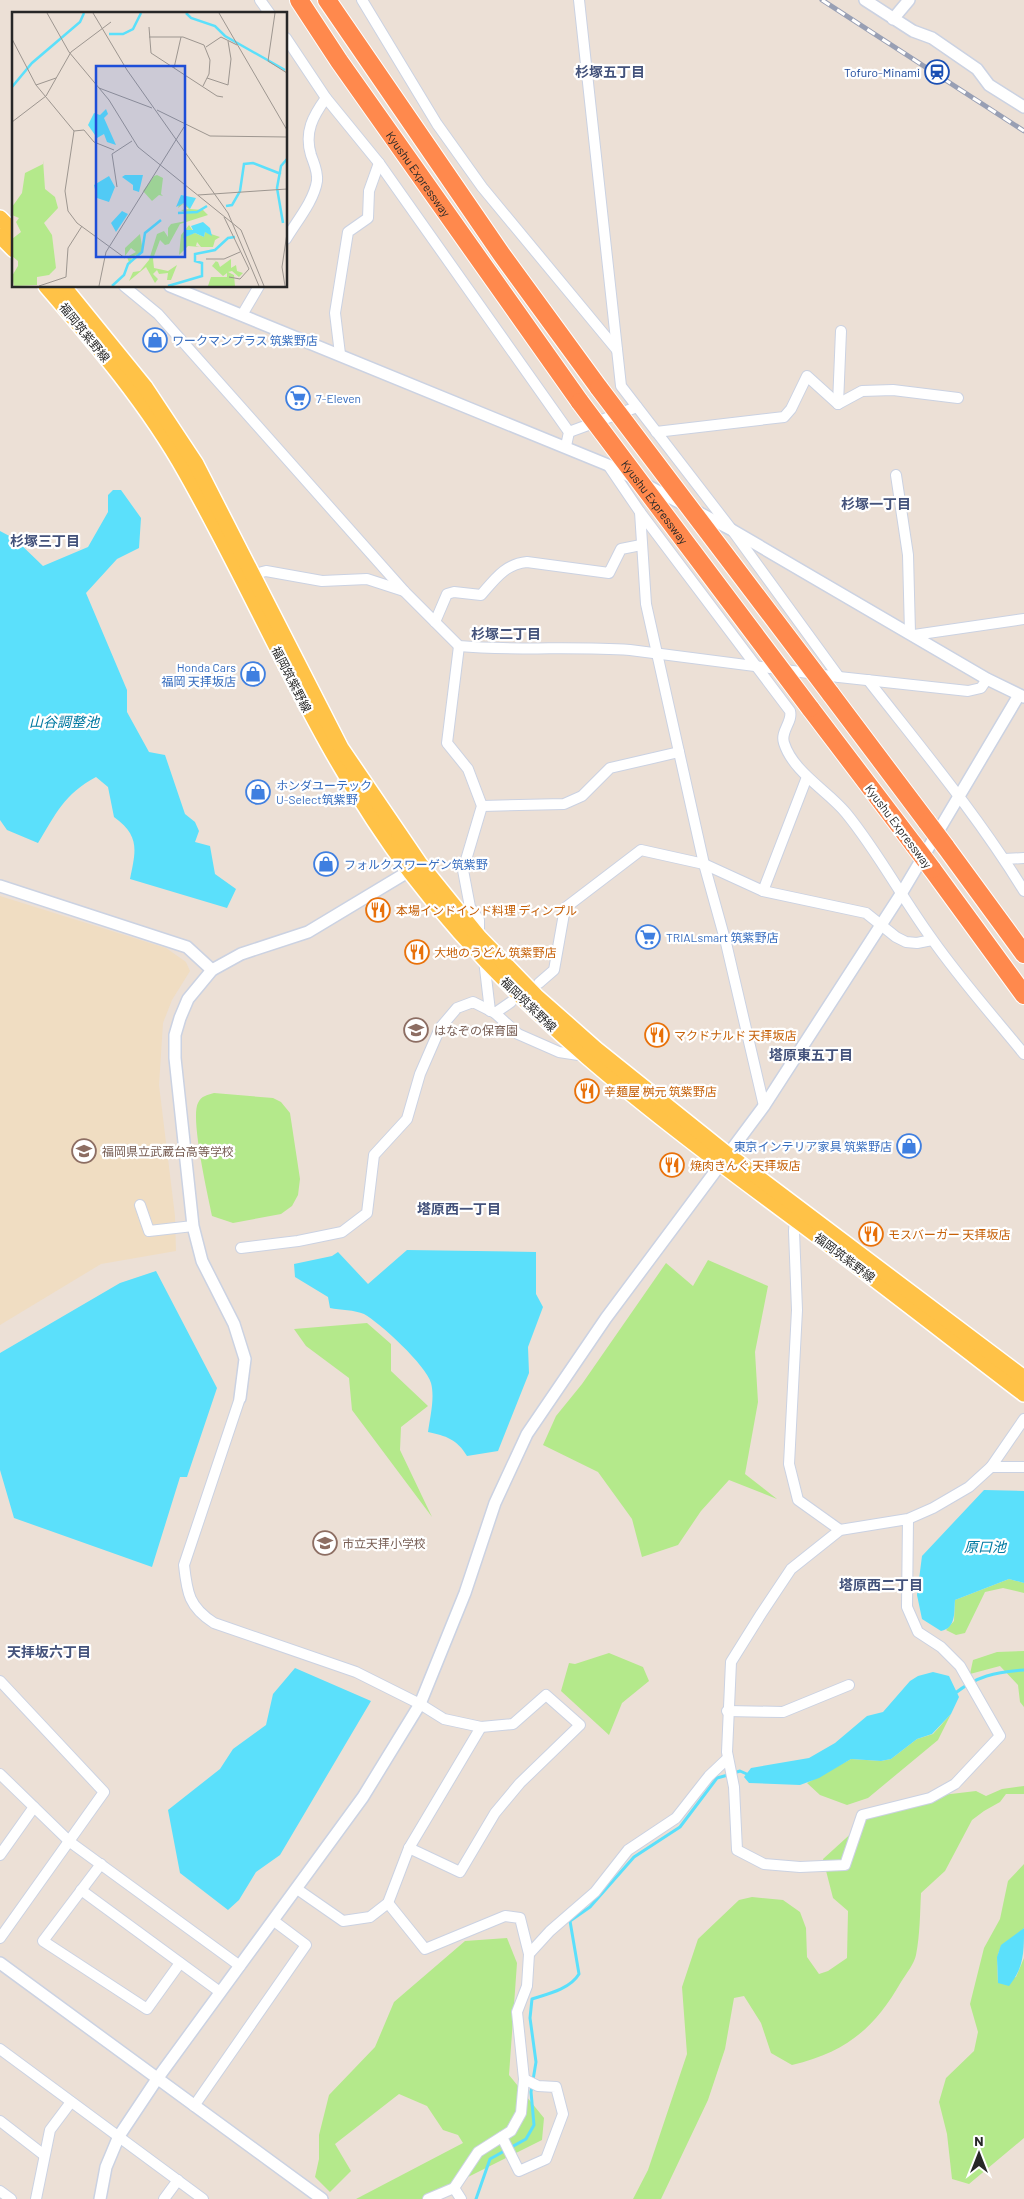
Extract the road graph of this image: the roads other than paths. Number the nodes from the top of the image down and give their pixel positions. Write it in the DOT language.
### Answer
graph roads {
  1 [pos="260,0"];
  2 [pos="299,0"];
  3 [pos="327,0"];
  4 [pos="362,0"];
  5 [pos="579,0"];
  6 [pos="865,0"];
  7 [pos="909,0"];
  8 [pos="269,12"];
  9 [pos="893,19"];
  10 [pos="288,41"];
  11 [pos="326,98"];
  12 [pos="1024,108"];
  13 [pos="379,163"];
  14 [pos="0,218"];
  15 [pos="12,230"];
  16 [pos="288,235"];
  17 [pos="0,236"];
  18 [pos="12,248"];
  19 [pos="48,288"];
  20 [pos="65,288"];
  21 [pos="126,288"];
  22 [pos="175,288"];
  23 [pos="258,288"];
  24 [pos="242,314"];
  25 [pos="841,330"];
  26 [pos="618,350"];
  27 [pos="340,354"];
  28 [pos="958,398"];
  29 [pos="838,404"];
  30 [pos="638,407"];
  31 [pos="569,432"];
  32 [pos="656,432"];
  33 [pos="566,446"];
  34 [pos="608,465"];
  35 [pos="896,475"];
  36 [pos="640,512"];
  37 [pos="732,530"];
  38 [pos="641,546"];
  39 [pos="251,575"];
  40 [pos="405,592"];
  41 [pos="1024,619"];
  42 [pos="435,622"];
  43 [pos="912,634"];
  44 [pos="460,646"];
  45 [pos="657,654"];
  46 [pos="754,666"];
  47 [pos="839,677"];
  48 [pos="988,679"];
  49 [pos="868,680"];
  50 [pos="1022,696"];
  51 [pos="679,752"];
  52 [pos="807,776"];
  53 [pos="958,796"];
  54 [pos="482,806"];
  55 [pos="1024,858"];
  56 [pos="1004,859"];
  57 [pos="704,864"];
  58 [pos="415,868"];
  59 [pos="0,886"];
  60 [pos="762,891"];
  61 [pos="1024,891"];
  62 [pos="901,894"];
  63 [pos="882,924"];
  64 [pos="479,937"];
  65 [pos="932,940"];
  66 [pos="1024,954"];
  67 [pos="484,960"];
  68 [pos="212,970"];
  69 [pos="539,983"];
  70 [pos="1024,996"];
  71 [pos="511,1002"];
  72 [pos="493,1012"];
  73 [pos="1022,1047"];
  74 [pos="585,1056"];
  75 [pos="764,1106"];
  76 [pos="723,1159"];
  77 [pos="140,1205"];
  78 [pos="796,1220"];
  79 [pos="193,1226"];
  80 [pos="241,1248"];
  81 [pos="1024,1378"];
  82 [pos="1024,1394"];
  83 [pos="240,1398"];
  84 [pos="1024,1419"];
  85 [pos="991,1467"];
  86 [pos="1024,1467"];
  87 [pos="908,1519"];
  88 [pos="840,1530"];
  89 [pos="0,1681"];
  90 [pos="849,1685"];
  91 [pos="420,1704"];
  92 [pos="727,1711"];
  93 [pos="481,1727"];
  94 [pos="728,1758"];
  95 [pos="0,1774"];
  96 [pos="34,1807"];
  97 [pos="70,1842"];
  98 [pos="409,1848"];
  99 [pos="0,1855"];
  100 [pos="101,1864"];
  101 [pos="81,1890"];
  102 [pos="297,1890"];
  103 [pos="388,1903"];
  104 [pos="274,1921"];
  105 [pos="0,1938"];
  106 [pos="529,1954"];
  107 [pos="0,1963"];
  108 [pos="180,1963"];
  109 [pos="240,1966"];
  110 [pos="220,1992"];
  111 [pos="0,2049"];
  112 [pos="157,2079"];
  113 [pos="524,2079"];
  114 [pos="71,2102"];
  115 [pos="194,2106"];
  116 [pos="0,2121"];
  117 [pos="118,2136"];
  118 [pos="502,2137"];
  119 [pos="44,2155"];
  120 [pos="178,2180"];
  121 [pos="454,2188"];
  122 [pos="0,2191"];
  123 [pos="11,2199"];
  124 [pos="36,2199"];
  125 [pos="100,2199"];
  126 [pos="164,2199"];
  127 [pos="204,2199"];
  128 [pos="322,2199"];
  129 [pos="428,2199"];
  130 [pos="461,2199"];
  1 -- 8 [label="street"];
  2 -- 70 [label="highway, Kyushu Expressway, bridge"];
  3 -- 66 [label="highway, Kyushu Expressway, bridge"];
  4 -- 26 [label="street"];
  5 -- 26 [label="street"];
  6 -- 9 [label="street"];
  7 -- 9 [label="street"];
  9 -- 12 [label="street"];
  10 -- 11 [label="street"];
  11 -- 13 [label="street"];
  11 -- 16 [label="street"];
  13 -- 27 [label="street"];
  13 -- 31 [label="street"];
  14 -- 15 [label="main road"];
  17 -- 18 [label="main road"];
  19 -- 58 [label="main road, 福岡筑紫野線"];
  20 -- 39 [label="main road, 福岡筑紫野線"];
  21 -- 40 [label="street"];
  22 -- 24 [label="street"];
  23 -- 24 [label="street"];
  24 -- 27 [label="street"];
  25 -- 29 [label="street"];
  26 -- 30 [label="street"];
  27 -- 33 [label="street"];
  28 -- 29 [label="street"];
  29 -- 32 [label="street"];
  30 -- 31 [label="street"];
  30 -- 32 [label="street"];
  31 -- 33 [label="street"];
  32 -- 37 [label="street"];
  33 -- 34 [label="street"];
  34 -- 36 [label="street"];
  34 -- 37 [label="street"];
  35 -- 43 [label="street"];
  36 -- 38 [label="street"];
  36 -- 46 [label="street"];
  37 -- 43 [label="street"];
  37 -- 47 [label="street"];
  38 -- 42 [label="street"];
  38 -- 45 [label="street"];
  39 -- 40 [label="street"];
  39 -- 58 [label="main road, 福岡筑紫野線"];
  40 -- 42 [label="street"];
  41 -- 43 [label="street"];
  42 -- 44 [label="street"];
  43 -- 48 [label="street"];
  44 -- 45 [label="street"];
  44 -- 54 [label="street"];
  45 -- 46 [label="street"];
  45 -- 51 [label="street"];
  46 -- 47 [label="street"];
  46 -- 52 [label="street"];
  47 -- 49 [label="street"];
  48 -- 49 [label="street"];
  48 -- 50 [label="street"];
  49 -- 53 [label="street"];
  50 -- 53 [label="street"];
  51 -- 54 [label="street"];
  51 -- 57 [label="street"];
  52 -- 60 [label="street"];
  52 -- 62 [label="street"];
  53 -- 56 [label="street"];
  53 -- 62 [label="street"];
  54 -- 64 [label="street"];
  55 -- 56 [label="street"];
  56 -- 61 [label="street"];
  57 -- 60 [label="street"];
  57 -- 69 [label="street"];
  57 -- 75 [label="street"];
  58 -- 64 [label="main road, 福岡筑紫野線"];
  58 -- 67 [label="main road, 福岡筑紫野線"];
  58 -- 68 [label="street"];
  59 -- 68 [label="street"];
  60 -- 63 [label="street"];
  62 -- 63 [label="street"];
  62 -- 65 [label="street"];
  63 -- 65 [label="street"];
  63 -- 75 [label="street"];
  64 -- 76 [label="main road, 福岡筑紫野線"];
  65 -- 73 [label="street"];
  67 -- 72 [label="street"];
  67 -- 74 [label="main road, 福岡筑紫野線"];
  68 -- 79 [label="street"];
  71 -- 72 [label="street"];
  72 -- 74 [label="street"];
  72 -- 80 [label="street"];
  74 -- 76 [label="main road, 福岡筑紫野線"];
  75 -- 76 [label="street"];
  76 -- 78 [label="main road, 福岡筑紫野線"];
  76 -- 81 [label="main road, 福岡筑紫野線"];
  76 -- 91 [label="street"];
  77 -- 79 [label="street"];
  78 -- 82 [label="main road, 福岡筑紫野線"];
  78 -- 88 [label="street"];
  79 -- 83 [label="street"];
  83 -- 91 [label="street"];
  84 -- 85 [label="street"];
  85 -- 86 [label="street"];
  85 -- 87 [label="street"];
  87 -- 88 [label="street"];
  87 -- 94 [label="street"];
  88 -- 92 [label="street"];
  89 -- 97 [label="street"];
  90 -- 92 [label="street"];
  91 -- 93 [label="street"];
  91 -- 102 [label="street"];
  92 -- 94 [label="street"];
  93 -- 98 [label="street"];
  93 -- 98 [label="street"];
  94 -- 106 [label="street"];
  95 -- 96 [label="street"];
  96 -- 97 [label="street"];
  96 -- 99 [label="street"];
  97 -- 100 [label="street"];
  97 -- 105 [label="street"];
  98 -- 103 [label="street"];
  100 -- 101 [label="street"];
  100 -- 109 [label="street"];
  101 -- 108 [label="street"];
  101 -- 108 [label="street"];
  102 -- 103 [label="street"];
  102 -- 104 [label="street"];
  103 -- 106 [label="street"];
  104 -- 109 [label="street"];
  104 -- 115 [label="street"];
  106 -- 113 [label="street"];
  107 -- 112 [label="street"];
  108 -- 110 [label="street"];
  109 -- 110 [label="street"];
  110 -- 112 [label="street"];
  111 -- 114 [label="street"];
  112 -- 115 [label="street"];
  112 -- 117 [label="street"];
  113 -- 118 [label="street"];
  113 -- 118 [label="street"];
  114 -- 117 [label="street"];
  114 -- 119 [label="street"];
  115 -- 128 [label="street"];
  116 -- 119 [label="street"];
  117 -- 120 [label="street"];
  117 -- 125 [label="street"];
  118 -- 121 [label="street"];
  119 -- 124 [label="street"];
  120 -- 126 [label="street"];
  120 -- 127 [label="street"];
  121 -- 129 [label="street"];
  121 -- 130 [label="street"];
  122 -- 123 [label="street"];
}
